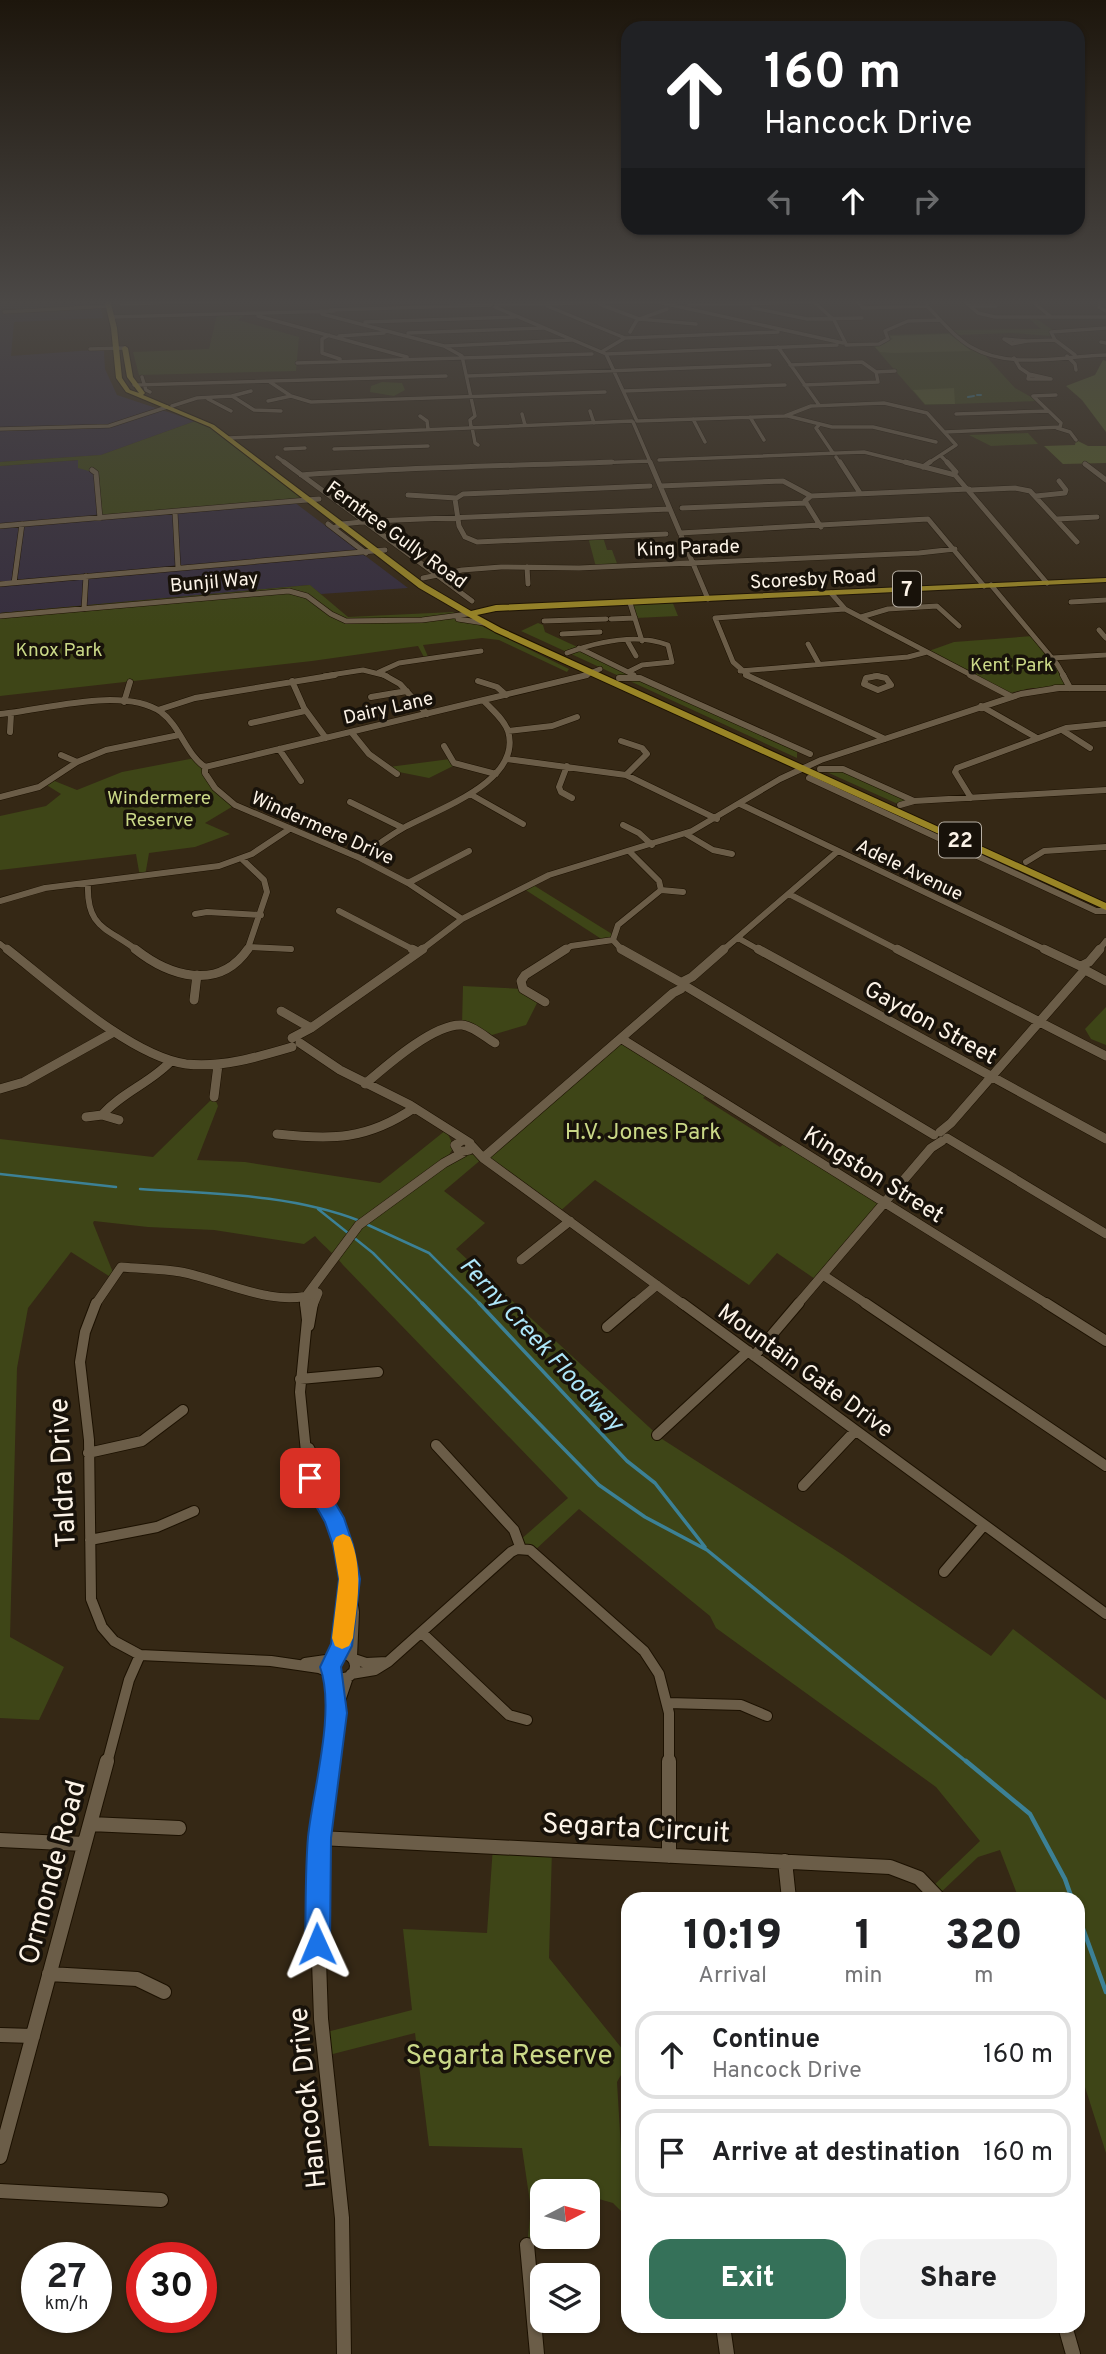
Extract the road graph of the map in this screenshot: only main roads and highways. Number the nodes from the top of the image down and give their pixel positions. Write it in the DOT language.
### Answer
graph roads {
  1 [pos="177,409"];
  2 [pos="381,551"];
  3 [pos="1106,580"];
  4 [pos="501,609"];
  5 [pos="471,612"];
  6 [pos="501,622"];
  7 [pos="600,673"];
  8 [pos="809,764"];
  9 [pos="1106,899"];
  10 [pos="1104,911"];
  1 -- 2 [label="main road, Ferntree Gully Road / 22"];
  2 -- 5 [label="main road, Ferntree Gully Road / 22"];
  2 -- 5 [label="main road, Ferntree Gully Road / 22"];
  3 -- 4 [label="main road, Scoresby Road / 7"];
  4 -- 5 [label="main road, Scoresby Road / 7"];
  4 -- 5 [label="main road"];
  4 -- 6 [label="main road"];
  5 -- 6 [label="main road, Ferntree Gully Road / 22"];
  5 -- 7 [label="main road, Ferntree Gully Road / 22"];
  6 -- 7 [label="main road, Ferntree Gully Road / 22"];
  7 -- 8 [label="main road, Ferntree Gully Road / 22"];
  7 -- 8 [label="main road, Ferntree Gully Road / 22"];
  8 -- 9 [label="main road, Ferntree Gully Road / 22"];
  8 -- 10 [label="main road, Ferntree Gully Road / 22"];
}
